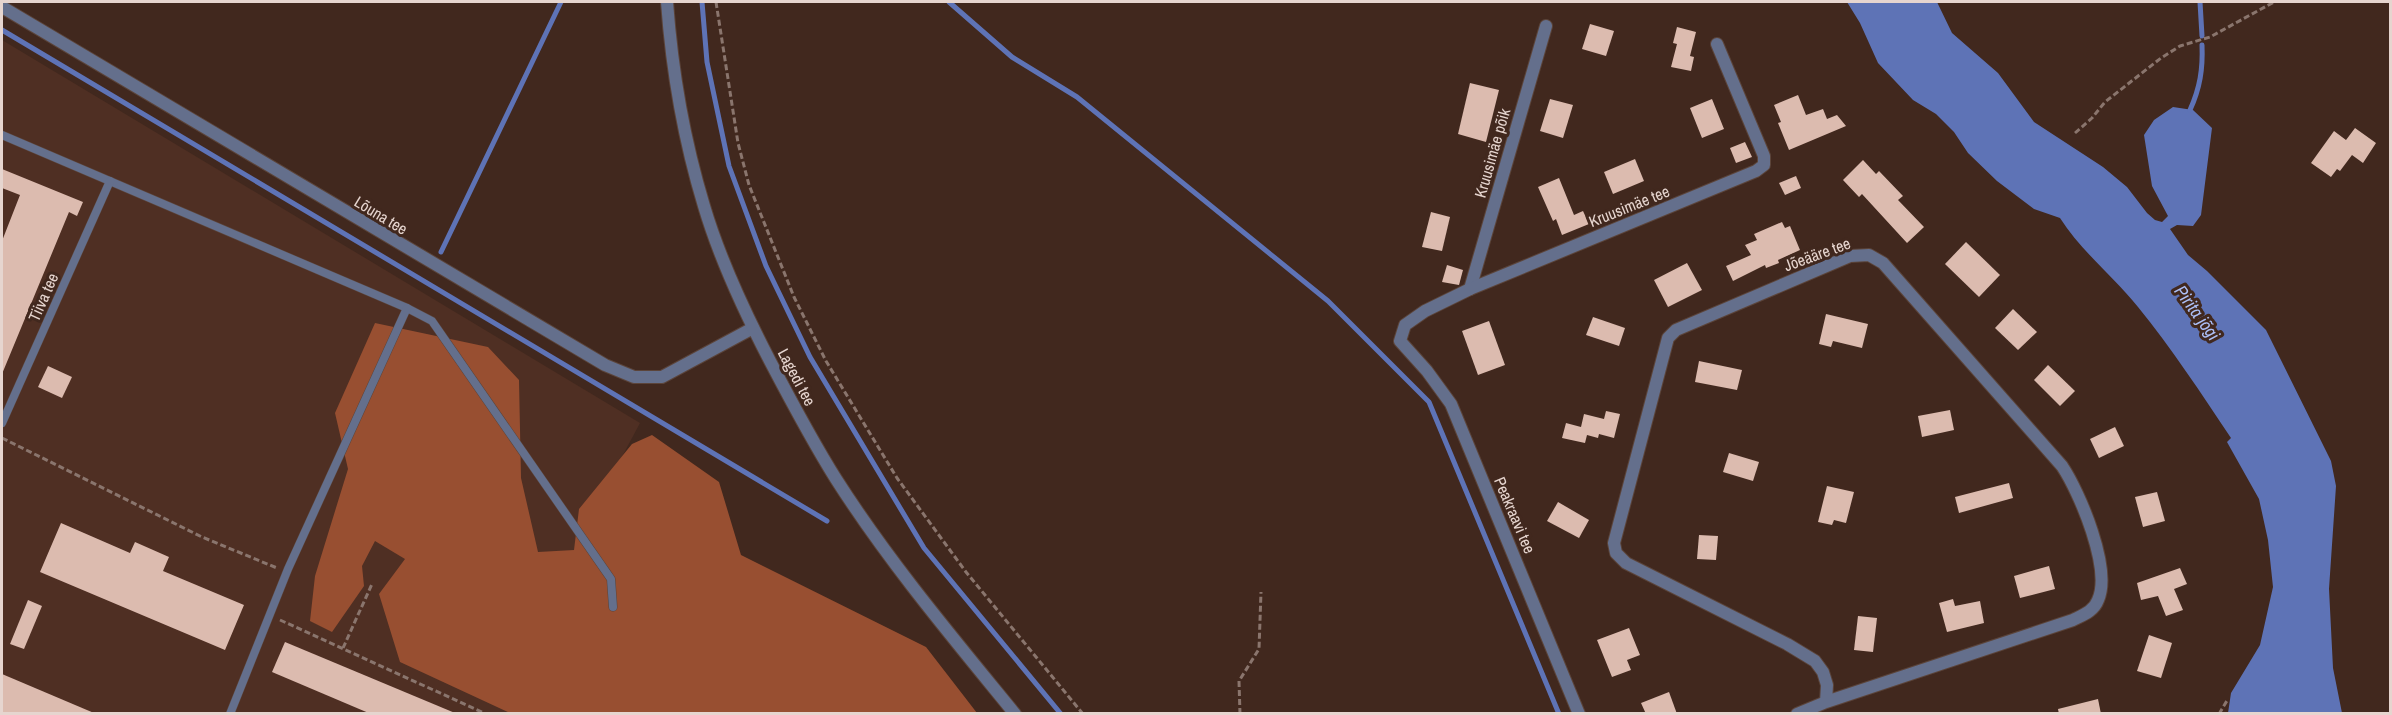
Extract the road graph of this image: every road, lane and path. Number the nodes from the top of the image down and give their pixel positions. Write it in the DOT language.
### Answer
graph roads {
  1 [pos="667,2"];
  2 [pos="716,2"];
  3 [pos="2274,2"];
  4 [pos="2,7"];
  5 [pos="1546,26"];
  6 [pos="1717,44"];
  7 [pos="2074,133"];
  8 [pos="2,135"];
  9 [pos="110,181"];
  10 [pos="1470,289"];
  11 [pos="407,308"];
  12 [pos="753,328"];
  13 [pos="1400,341"];
  14 [pos="2,423"];
  15 [pos="2,438"];
  16 [pos="287,572"];
  17 [pos="372,584"];
  18 [pos="1261,592"];
  19 [pos="613,607"];
  20 [pos="270,615"];
  21 [pos="343,648"];
  22 [pos="2229,699"];
  23 [pos="1826,702"];
  24 [pos="230,714"];
  25 [pos="486,714"];
  26 [pos="1016,714"];
  27 [pos="1083,714"];
  28 [pos="1240,714"];
  29 [pos="1579,714"];
  30 [pos="1797,714"];
  31 [pos="2219,714"];
  1 -- 12 [label="street, Lagedi tee"];
  2 -- 27 [label="path"];
  3 -- 7 [label="path"];
  4 -- 12 [label="street, Lõuna tee"];
  5 -- 10 [label="street, Kruusimäe põik"];
  6 -- 10 [label="street, Kruusimäe tee"];
  8 -- 9 [label="lane"];
  9 -- 11 [label="lane"];
  9 -- 14 [label="lane, Tiiva tee"];
  10 -- 13 [label="street, Kruusimäe tee"];
  11 -- 16 [label="lane"];
  11 -- 19 [label="lane"];
  12 -- 26 [label="street, Lagedi tee"];
  13 -- 29 [label="street, Peakraavi tee"];
  15 -- 16 [label="path"];
  16 -- 20 [label="lane"];
  17 -- 21 [label="path"];
  18 -- 28 [label="path"];
  20 -- 21 [label="path"];
  20 -- 24 [label="lane"];
  21 -- 25 [label="path"];
  22 -- 31 [label="path"];
  23 -- 23 [label="street, Jõeääre tee"];
  23 -- 30 [label="street, Jõeääre tee"];
}
